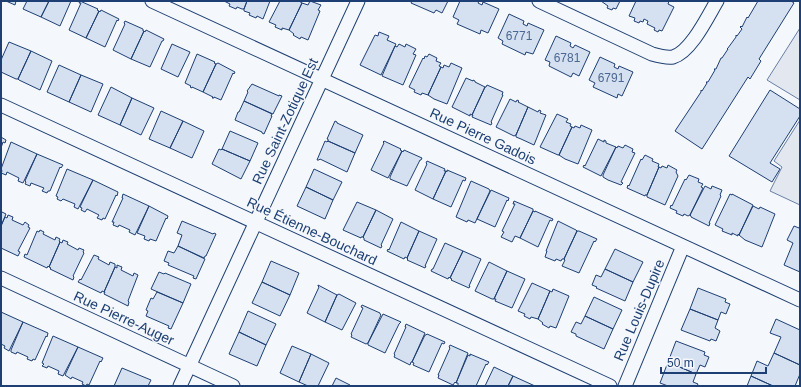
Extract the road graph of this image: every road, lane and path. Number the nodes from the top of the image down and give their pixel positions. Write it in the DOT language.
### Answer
graph roads {
  1 [pos="152,1"];
  2 [pos="358,1"];
  3 [pos="539,1"];
  4 [pos="717,1"];
  5 [pos="322,79"];
  6 [pos="1,104"];
  7 [pos="255,223"];
  8 [pos="683,246"];
  9 [pos="1,278"];
  10 [pos="800,300"];
  11 [pos="189,365"];
  12 [pos="180,386"];
  13 [pos="233,386"];
  14 [pos="610,386"];
  15 [pos="625,386"];
  1 -- 5 [label="street, Rue Pierre Gadois"];
  2 -- 5 [label="street, Rue Saint-Zotique Est"];
  3 -- 4 [label="street"];
  5 -- 7 [label="street, Rue Saint-Zotique Est"];
  5 -- 8 [label="street, Rue Pierre Gadois"];
  6 -- 7 [label="street, Rue Étienne-Bouchard"];
  7 -- 11 [label="street, Rue Saint-Zotique Est"];
  7 -- 14 [label="street, Rue Étienne-Bouchard"];
  8 -- 10 [label="street, Rue Pierre Gadois"];
  8 -- 15 [label="street, Rue Louis-Dupire"];
  9 -- 11 [label="street, Rue Pierre-Auger"];
  11 -- 12 [label="street, Rue Saint-Zotique Est"];
  11 -- 13 [label="street, Rue Pierre-Auger"];
}
